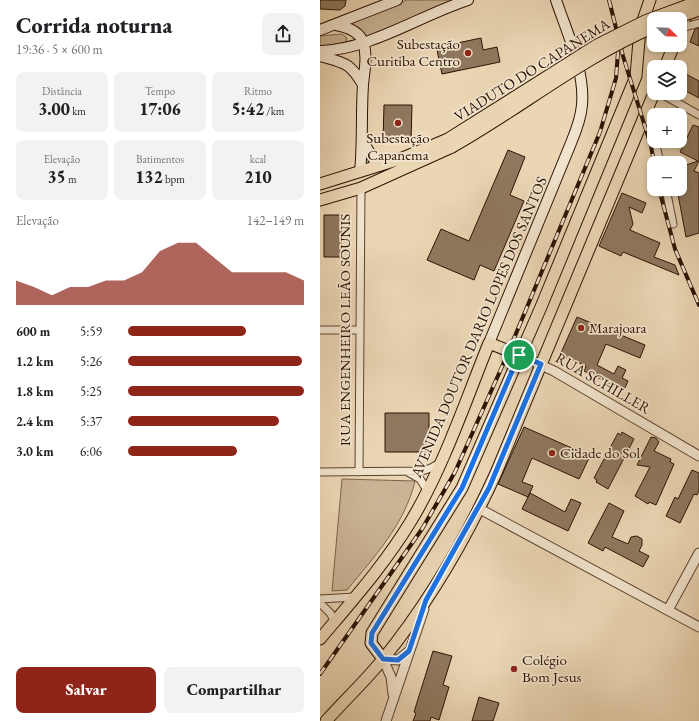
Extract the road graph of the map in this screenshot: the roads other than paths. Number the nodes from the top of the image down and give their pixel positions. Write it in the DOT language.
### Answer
graph roads {
  1 [pos="397,0"];
  2 [pos="468,0"];
  3 [pos="556,0"];
  4 [pos="650,0"];
  5 [pos="693,0"];
  6 [pos="699,1"];
  7 [pos="699,10"];
  8 [pos="687,14"];
  9 [pos="687,14"];
  10 [pos="699,23"];
  11 [pos="336,25"];
  12 [pos="687,27"];
  13 [pos="320,30"];
  14 [pos="647,30"];
  15 [pos="364,43"];
  16 [pos="320,51"];
  17 [pos="320,56"];
  18 [pos="363,85"];
  19 [pos="651,100"];
  20 [pos="672,100"];
  21 [pos="646,111"];
  22 [pos="647,115"];
  23 [pos="699,115"];
  24 [pos="363,142"];
  25 [pos="450,143"];
  26 [pos="378,166"];
  27 [pos="360,172"];
  28 [pos="320,184"];
  29 [pos="361,188"];
  30 [pos="667,196"];
  31 [pos="320,200"];
  32 [pos="673,224"];
  33 [pos="320,330"];
  34 [pos="360,330"];
  35 [pos="489,343"];
  36 [pos="519,355"];
  37 [pos="541,364"];
  38 [pos="699,456"];
  39 [pos="440,463"];
  40 [pos="320,472"];
  41 [pos="359,472"];
  42 [pos="408,472"];
  43 [pos="428,490"];
  44 [pos="478,508"];
  45 [pos="699,552"];
  46 [pos="355,597"];
  47 [pos="320,600"];
  48 [pos="426,600"];
  49 [pos="320,603"];
  50 [pos="668,610"];
  51 [pos="334,622"];
  52 [pos="699,627"];
  53 [pos="320,639"];
  54 [pos="409,651"];
  55 [pos="383,659"];
  56 [pos="393,700"];
  57 [pos="326,721"];
  58 [pos="386,721"];
  1 -- 11 [label="main road"];
  2 -- 15 [label="main road"];
  3 -- 35 [label="main road, AVENIDA DOUTOR DARIO LOPES DOS SANTOS"];
  4 -- 36 [label="main road"];
  5 -- 8 [label="main road"];
  6 -- 25 [label="main road, VIADUTO DO CAPANEMA, bridge"];
  7 -- 9 [label="main road, bridge"];
  10 -- 12 [label="street"];
  11 -- 13 [label="main road"];
  11 -- 15 [label="main road"];
  14 -- 25 [label="main road, VIADUTO DO CAPANEMA, bridge"];
  15 -- 16 [label="main road"];
  15 -- 18 [label="main road"];
  17 -- 18 [label="main road"];
  18 -- 24 [label="main road"];
  19 -- 21 [label="main road"];
  20 -- 23 [label="street"];
  21 -- 22 [label="street"];
  21 -- 37 [label="main road"];
  24 -- 26 [label="main road"];
  24 -- 27 [label="main road"];
  25 -- 26 [label="main road"];
  25 -- 29 [label="main road"];
  26 -- 27 [label="main road"];
  27 -- 28 [label="main road"];
  29 -- 31 [label="main road"];
  29 -- 34 [label="street, RUA ENGENHEIRO LEÃO SOUNIS"];
  30 -- 32 [label="street"];
  33 -- 34 [label="street"];
  34 -- 41 [label="street, RUA ENGENHEIRO LEÃO SOUNIS"];
  35 -- 36 [label="main road, RUA SCHILLER"];
  35 -- 39 [label="main road, AVENIDA DOUTOR DARIO LOPES DOS SANTOS"];
  36 -- 37 [label="street, RUA SCHILLER"];
  36 -- 55 [label="main road"];
  37 -- 38 [label="street, RUA SCHILLER"];
  37 -- 44 [label="main road"];
  39 -- 42 [label="street"];
  39 -- 43 [label="main road, AVENIDA DOUTOR DARIO LOPES DOS SANTOS"];
  40 -- 41 [label="street"];
  41 -- 42 [label="street"];
  42 -- 43 [label="street"];
  43 -- 46 [label="main road, AVENIDA DOUTOR DARIO LOPES DOS SANTOS"];
  44 -- 48 [label="main road"];
  44 -- 50 [label="street"];
  45 -- 50 [label="street"];
  46 -- 47 [label="street"];
  46 -- 51 [label="main road, AVENIDA DOUTOR DARIO LOPES DOS SANTOS"];
  48 -- 54 [label="street"];
  48 -- 55 [label="main road"];
  49 -- 51 [label="street"];
  50 -- 52 [label="street"];
  51 -- 53 [label="main road, AVENIDA DOUTOR DARIO LOPES DOS SANTOS"];
  54 -- 55 [label="street"];
  54 -- 56 [label="street"];
  55 -- 56 [label="street"];
  55 -- 57 [label="main road"];
  56 -- 58 [label="street"];
}
